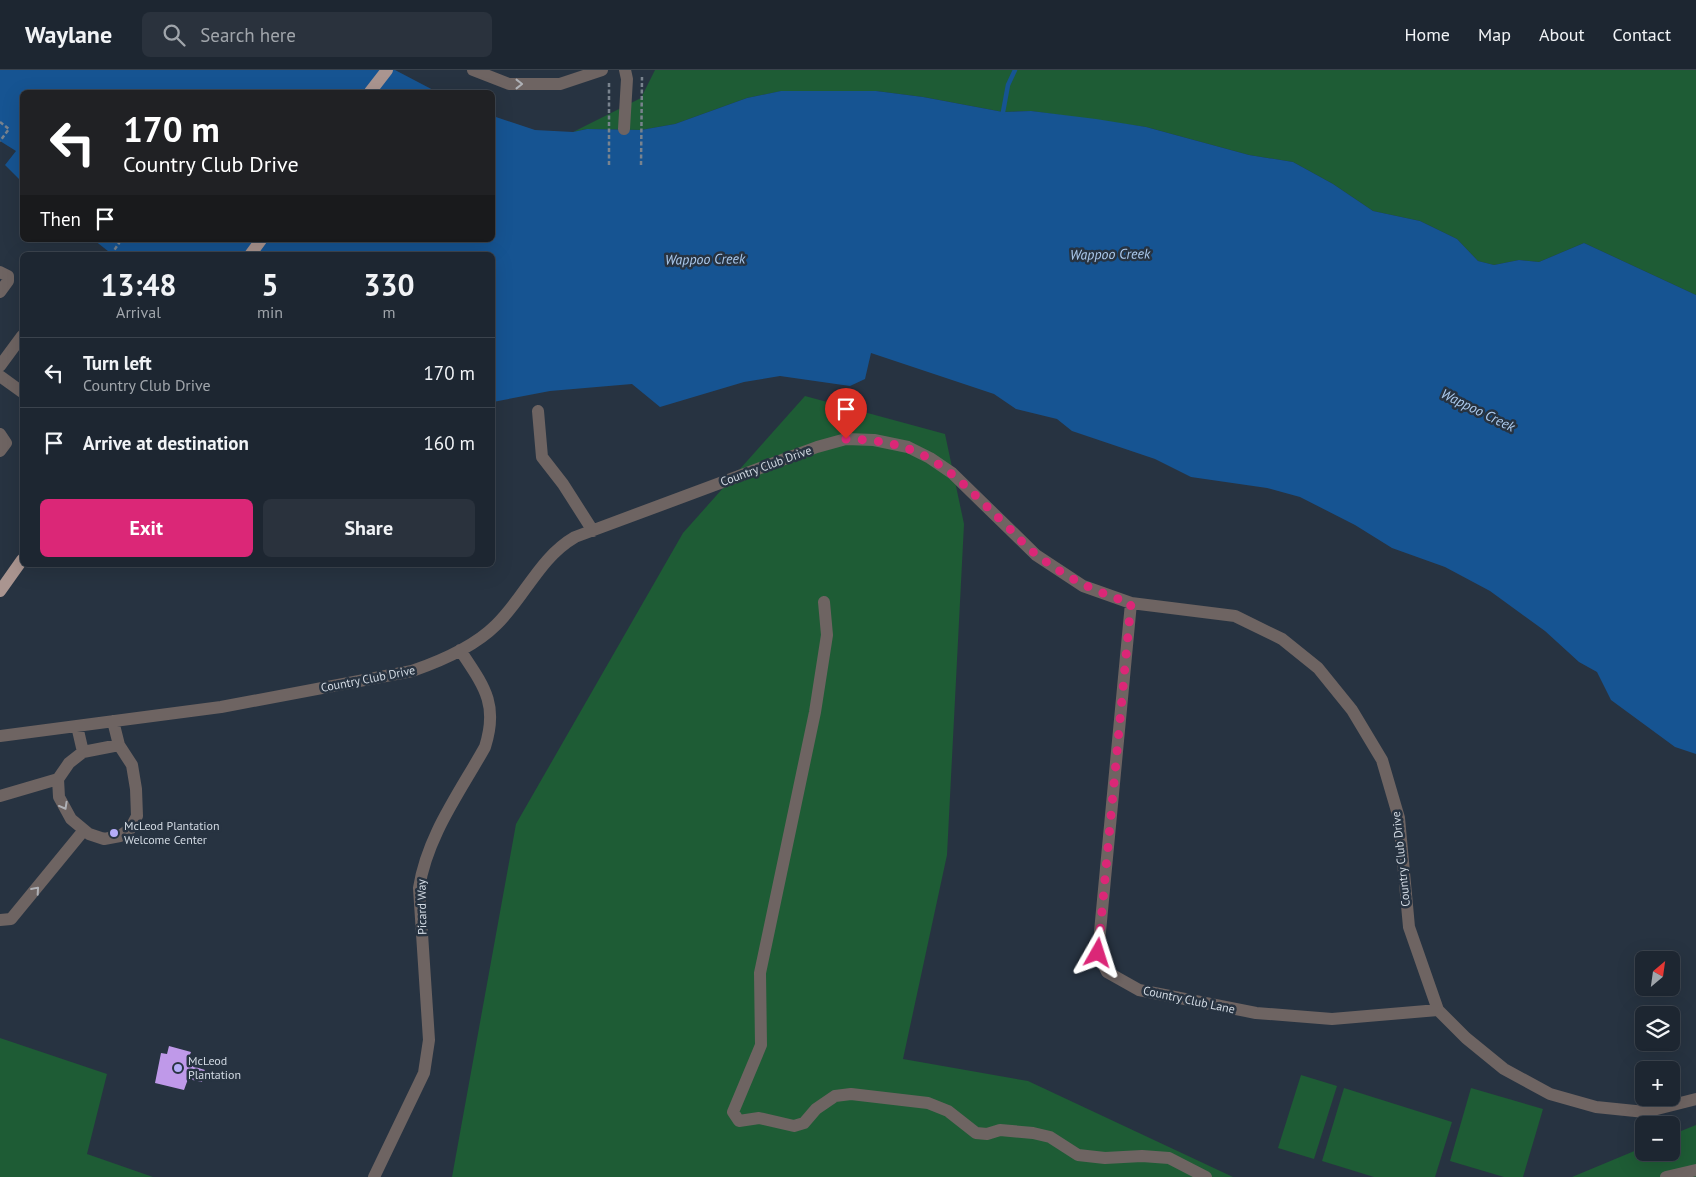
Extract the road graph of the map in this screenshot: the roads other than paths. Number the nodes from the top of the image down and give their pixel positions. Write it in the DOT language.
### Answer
graph roads {
  1 [pos="387,70"];
  2 [pos="473,70"];
  3 [pos="625,70"];
  4 [pos="606,73"];
  5 [pos="372,90"];
  6 [pos="624,129"];
  7 [pos="0,272"];
  8 [pos="0,292"];
  9 [pos="20,339"];
  10 [pos="0,366"];
  11 [pos="0,376"];
  12 [pos="20,391"];
  13 [pos="538,411"];
  14 [pos="0,434"];
  15 [pos="0,451"];
  16 [pos="593,530"];
  17 [pos="20,563"];
  18 [pos="0,590"];
  19 [pos="824,602"];
  20 [pos="1131,603"];
  21 [pos="460,650"];
  22 [pos="113,721"];
  23 [pos="77,726"];
  24 [pos="0,736"];
  25 [pos="119,745"];
  26 [pos="83,752"];
  27 [pos="58,779"];
  28 [pos="0,796"];
  29 [pos="84,830"];
  30 [pos="0,920"];
  31 [pos="1438,1010"];
  32 [pos="1696,1099"];
  33 [pos="1696,1170"];
  34 [pos="374,1177"];
  35 [pos="1206,1177"];
  36 [pos="1666,1177"];
  1 -- 5 [label="main road"];
  2 -- 4 [label="street, one-way"];
  3 -- 6 [label="street"];
  7 -- 8 [label="street"];
  9 -- 10 [label="street"];
  11 -- 12 [label="street"];
  13 -- 16 [label="street"];
  14 -- 15 [label="street"];
  16 -- 20 [label="street, Country Club Drive"];
  16 -- 21 [label="street, Country Club Drive"];
  17 -- 18 [label="main road"];
  19 -- 35 [label="street"];
  20 -- 31 [label="street, Country Club Drive"];
  20 -- 31 [label="street, Country Club Lane"];
  21 -- 22 [label="street, Country Club Drive"];
  21 -- 34 [label="street, Picard Way"];
  22 -- 23 [label="street, Country Club Drive"];
  22 -- 25 [label="street"];
  23 -- 24 [label="street, Country Club Drive"];
  23 -- 26 [label="street"];
  25 -- 26 [label="street"];
  25 -- 29 [label="street"];
  26 -- 27 [label="street"];
  27 -- 28 [label="street"];
  27 -- 29 [label="street, one-way"];
  30 -- 29 [label="street, one-way"];
  31 -- 32 [label="street, Country Club Drive"];
  33 -- 36 [label="street"];
}
